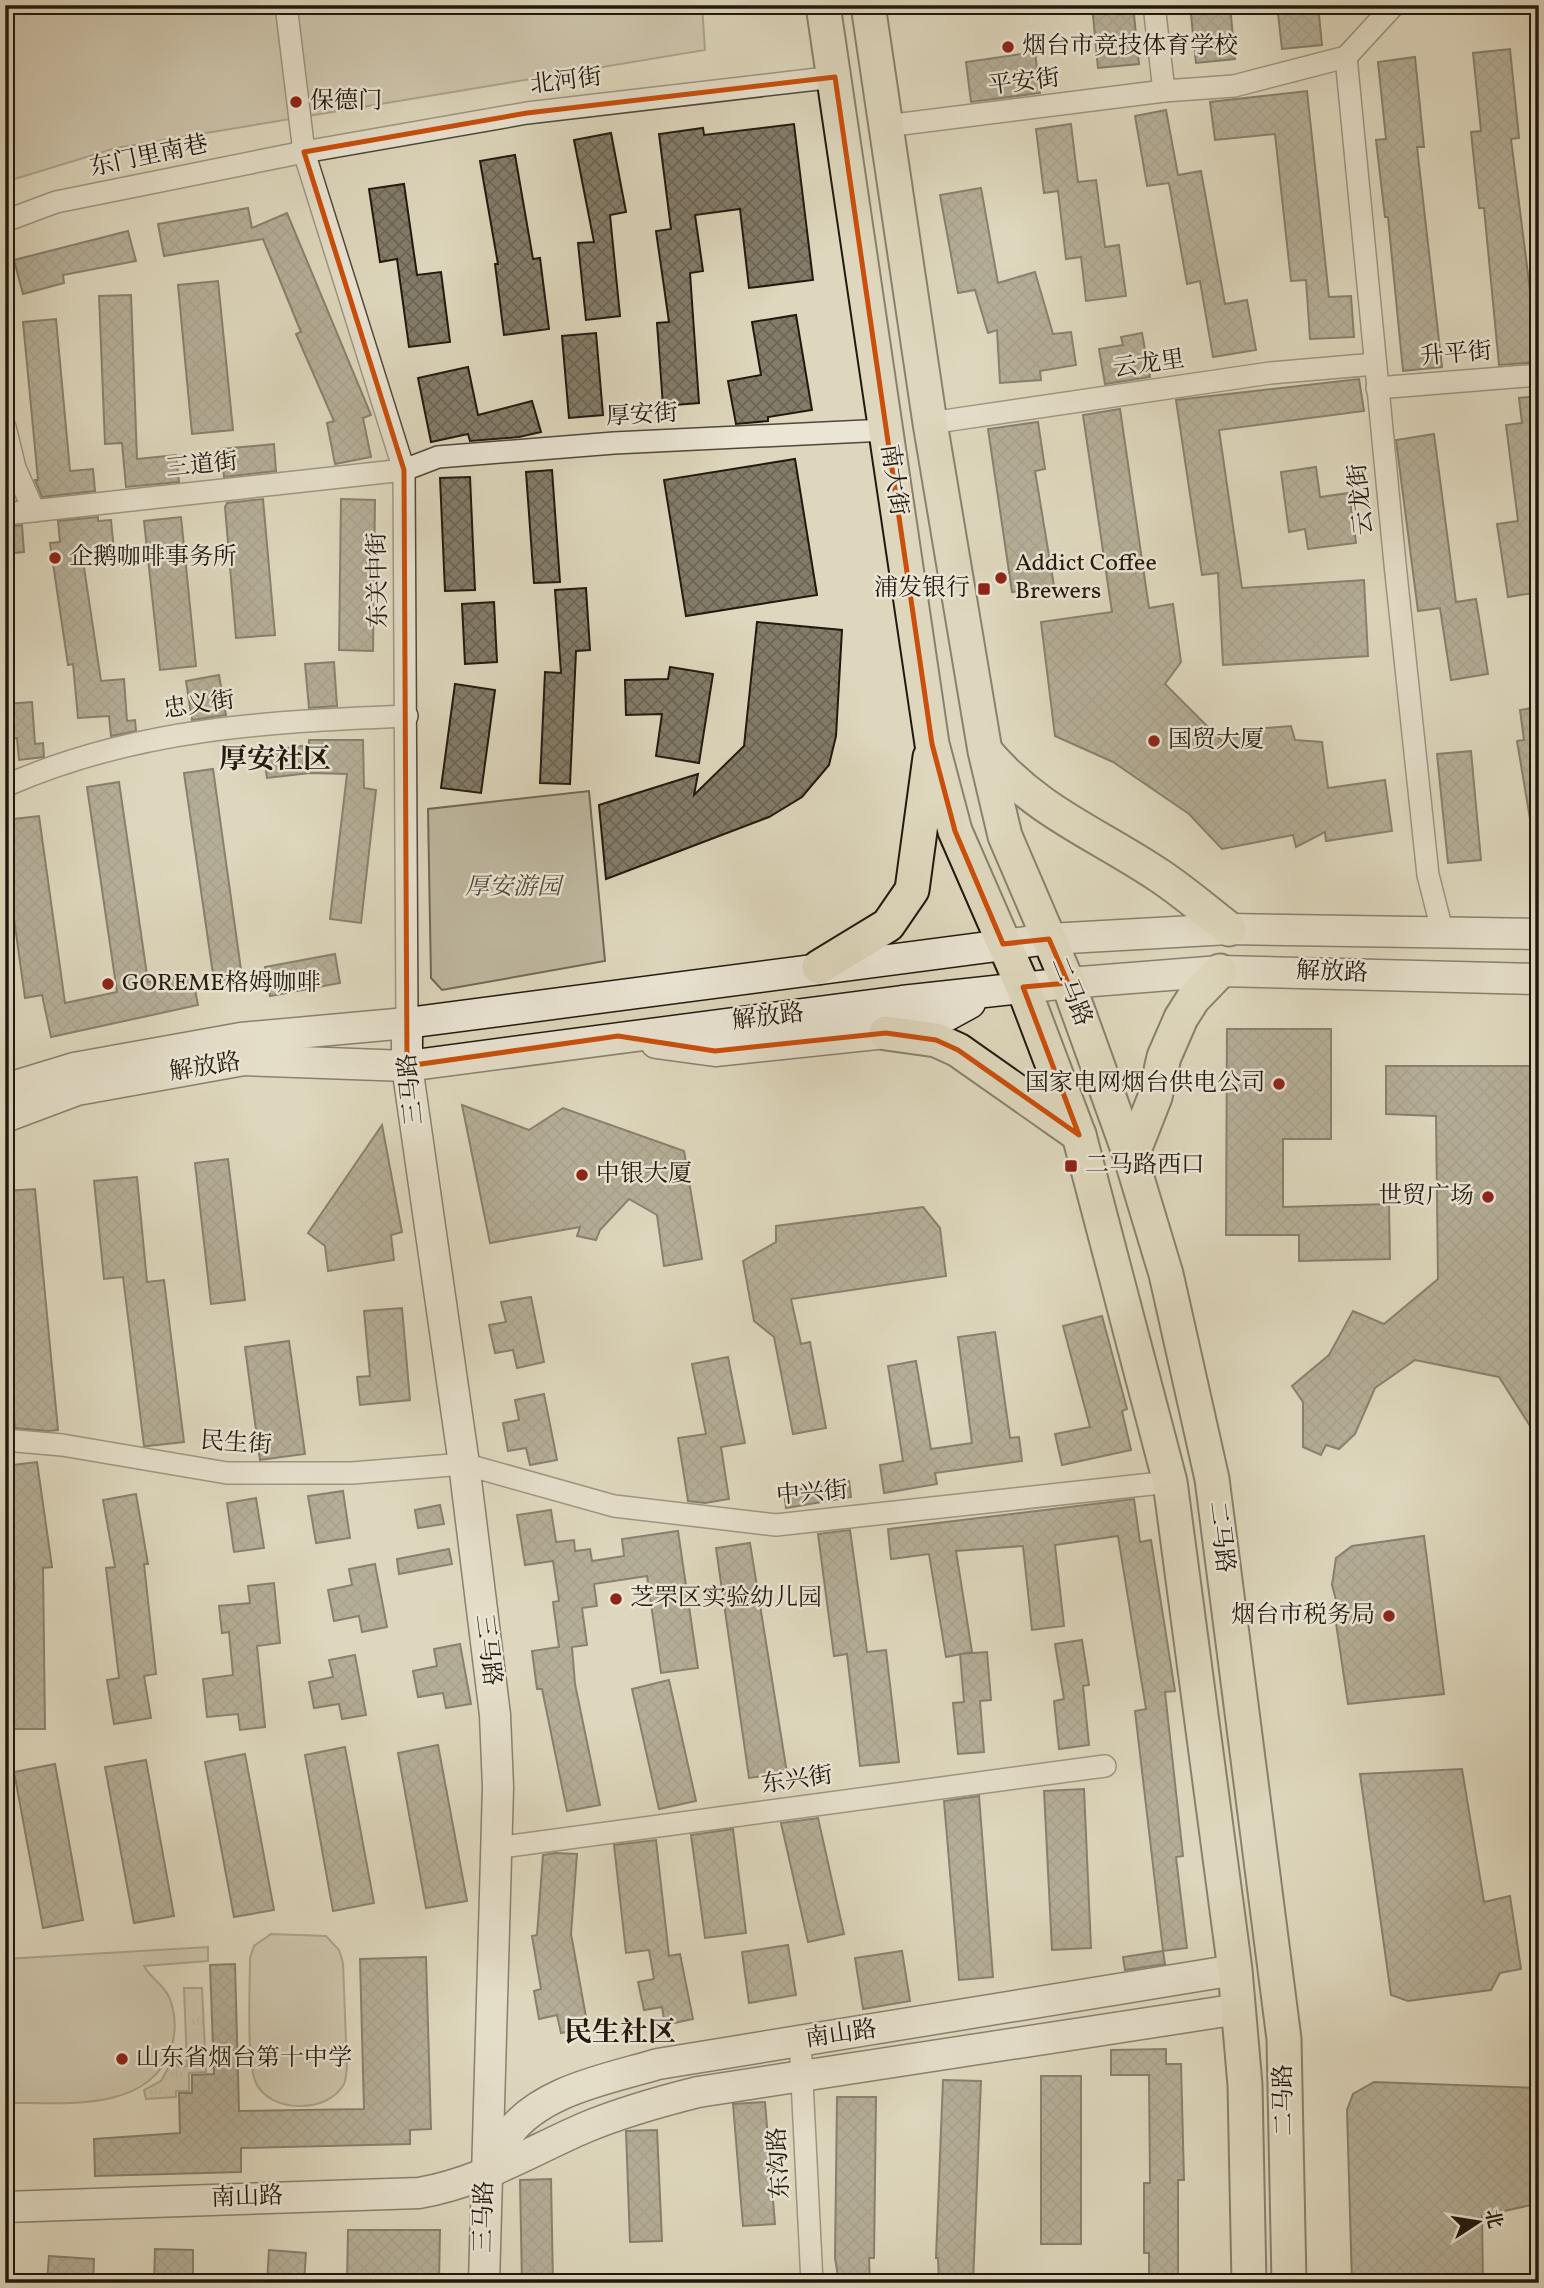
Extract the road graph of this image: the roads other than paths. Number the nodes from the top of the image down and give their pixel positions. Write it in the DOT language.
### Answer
graph roads {
  1 [pos="286,5"];
  2 [pos="823,5"];
  3 [pos="869,5"];
  4 [pos="1154,5"];
  5 [pos="1394,5"];
  6 [pos="1346,57"];
  7 [pos="835,77"];
  8 [pos="1164,91"];
  9 [pos="886,126"];
  10 [pos="304,152"];
  11 [pos="5,221"];
  12 [pos="1375,364"];
  13 [pos="1539,374"];
  14 [pos="1377,388"];
  15 [pos="930,423"];
  16 [pos="5,427"];
  17 [pos="886,430"];
  18 [pos="404,470"];
  19 [pos="34,511"];
  20 [pos="5,514"];
  21 [pos="407,716"];
  22 [pos="932,744"];
  23 [pos="985,751"];
  24 [pos="5,786"];
  25 [pos="1229,929"];
  26 [pos="1443,934"];
  27 [pos="1539,934"];
  28 [pos="1049,939"];
  29 [pos="1003,944"];
  30 [pos="819,967"];
  31 [pos="1220,971"];
  32 [pos="1539,979"];
  33 [pos="1068,984"];
  34 [pos="1023,988"];
  35 [pos="990,993"];
  36 [pos="407,1023"];
  37 [pos="886,1033"];
  38 [pos="618,1037"];
  39 [pos="407,1066"];
  40 [pos="5,1089"];
  41 [pos="5,1117"];
  42 [pos="1079,1135"];
  43 [pos="1131,1158"];
  44 [pos="5,1440"];
  45 [pos="464,1464"];
  46 [pos="1170,1482"];
  47 [pos="1105,1766"];
  48 [pos="495,1849"];
  49 [pos="1235,1970"];
  50 [pos="1238,2009"];
  51 [pos="800,2040"];
  52 [pos="802,2077"];
  53 [pos="486,2174"];
  54 [pos="5,2207"];
  55 [pos="484,2283"];
  56 [pos="812,2283"];
  57 [pos="1248,2283"];
  58 [pos="1289,2283"];
  1 -- 10 [label="street, 东关中街"];
  2 -- 7 [label="main road, 南大街"];
  3 -- 9 [label="main road, 南大街"];
  4 -- 8 [label="street"];
  5 -- 6 [label="street"];
  6 -- 8 [label="street, 平安街"];
  6 -- 12 [label="street, 云龙街"];
  7 -- 10 [label="street, 北河街"];
  7 -- 17 [label="main road, 南大街"];
  8 -- 9 [label="street, 平安街"];
  9 -- 15 [label="main road, 南大街"];
  10 -- 11 [label="street, 东门里南巷"];
  10 -- 18 [label="street, 东关中街"];
  12 -- 14 [label="street, 云龙街"];
  12 -- 15 [label="street, 云龙里"];
  13 -- 14 [label="street, 升平街"];
  14 -- 26 [label="street, 云龙街"];
  15 -- 23 [label="main road, 南大街"];
  16 -- 19 [label="street"];
  17 -- 18 [label="street, 厚安街"];
  17 -- 22 [label="main road, 南大街"];
  18 -- 19 [label="street, 三道街"];
  18 -- 21 [label="street, 东关中街"];
  19 -- 20 [label="street, 三道街"];
  21 -- 24 [label="street, 忠义街"];
  21 -- 36 [label="street, 东关中街"];
  22 -- 29 [label="main road, 南大街"];
  22 -- 30 [label="main road"];
  23 -- 25 [label="main road"];
  23 -- 28 [label="main road, 南大街"];
  25 -- 26 [label="main road, 解放路"];
  25 -- 28 [label="main road, 解放路"];
  26 -- 27 [label="main road, 解放路"];
  28 -- 29 [label="main road, 解放路"];
  28 -- 33 [label="main road, 二马路"];
  29 -- 30 [label="main road, 解放路"];
  29 -- 34 [label="main road, 二马路"];
  30 -- 36 [label="main road, 解放路"];
  31 -- 32 [label="main road, 解放路"];
  31 -- 33 [label="main road, 解放路"];
  31 -- 43 [label="main road"];
  33 -- 34 [label="main road, 解放路"];
  33 -- 43 [label="main road, 二马路"];
  34 -- 35 [label="main road, 解放路"];
  34 -- 42 [label="main road, 二马路"];
  35 -- 37 [label="main road"];
  35 -- 38 [label="main road, 解放路"];
  36 -- 39 [label="main road, 三马路"];
  36 -- 40 [label="main road, 解放路"];
  37 -- 38 [label="main road"];
  37 -- 42 [label="main road"];
  38 -- 39 [label="main road, 解放路"];
  39 -- 41 [label="main road, 解放路"];
  39 -- 45 [label="main road, 三马路"];
  42 -- 46 [label="main road, 二马路"];
  43 -- 58 [label="main road, 二马路"];
  44 -- 45 [label="street, 民生街"];
  45 -- 46 [label="street, 中兴街"];
  45 -- 48 [label="main road, 三马路"];
  46 -- 49 [label="main road, 二马路"];
  47 -- 48 [label="street, 东兴街"];
  48 -- 53 [label="main road, 三马路"];
  49 -- 50 [label="main road, 二马路"];
  49 -- 51 [label="main road, 南山路"];
  50 -- 52 [label="main road, 南山路"];
  50 -- 57 [label="main road, 二马路"];
  51 -- 52 [label="street, 东沟路"];
  51 -- 53 [label="main road, 南山路"];
  52 -- 53 [label="main road, 南山路"];
  52 -- 56 [label="street, 东沟路"];
  53 -- 54 [label="main road, 南山路"];
  53 -- 55 [label="main road, 三马路"];
}
